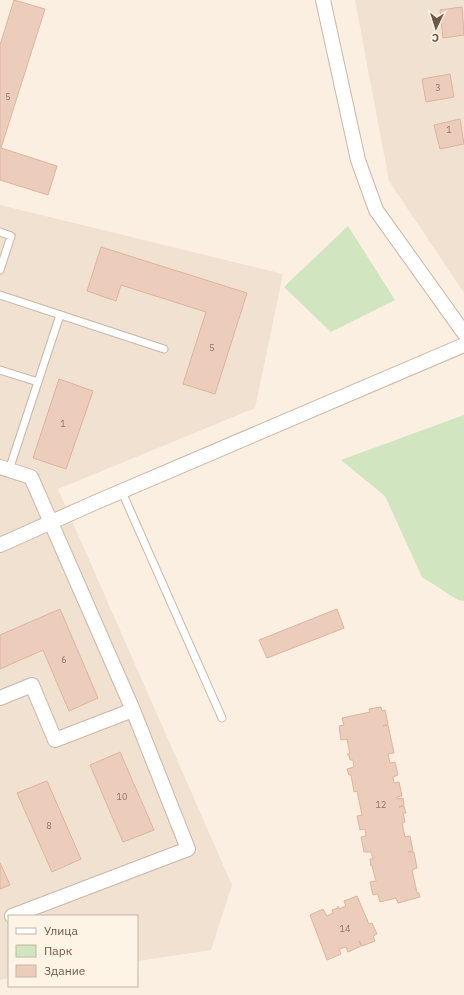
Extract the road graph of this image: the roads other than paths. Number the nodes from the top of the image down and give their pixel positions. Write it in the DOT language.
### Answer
graph roads {
  1 [pos="323,0"];
  2 [pos="0,232"];
  3 [pos="0,270"];
  4 [pos="0,295"];
  5 [pos="60,315"];
  6 [pos="464,333"];
  7 [pos="464,345"];
  8 [pos="164,349"];
  9 [pos="0,370"];
  10 [pos="38,382"];
  11 [pos="4,469"];
  12 [pos="122,492"];
  13 [pos="52,524"];
  14 [pos="0,545"];
  15 [pos="0,698"];
  16 [pos="133,710"];
  17 [pos="222,718"];
  18 [pos="15,915"];
  1 -- 6 [label="street"];
  2 -- 3 [label="lane"];
  4 -- 5 [label="lane"];
  5 -- 8 [label="lane"];
  5 -- 10 [label="lane"];
  7 -- 12 [label="street"];
  9 -- 10 [label="lane"];
  10 -- 11 [label="lane"];
  11 -- 13 [label="street"];
  12 -- 13 [label="street"];
  12 -- 17 [label="lane"];
  13 -- 14 [label="street"];
  13 -- 16 [label="street"];
  15 -- 16 [label="street"];
  16 -- 18 [label="street"];
}
